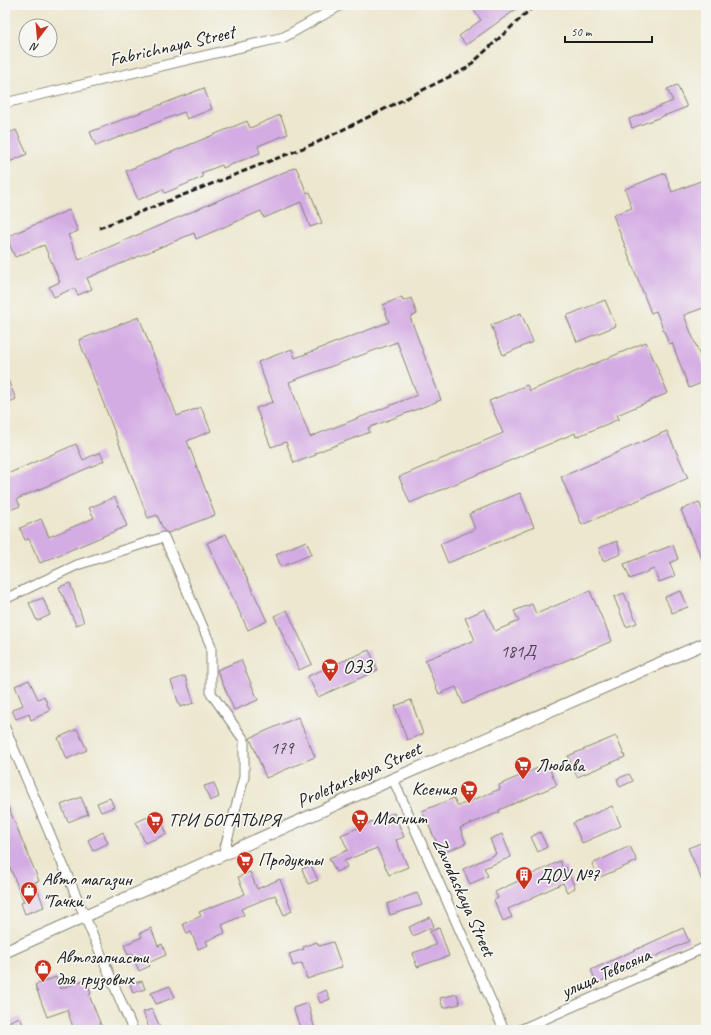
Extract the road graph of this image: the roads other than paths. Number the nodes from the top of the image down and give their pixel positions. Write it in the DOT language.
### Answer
graph roads {
  1 [pos="341,5"];
  2 [pos="5,103"];
  3 [pos="5,599"];
  4 [pos="706,643"];
  5 [pos="5,728"];
  6 [pos="393,779"];
  7 [pos="223,855"];
  8 [pos="85,917"];
  9 [pos="706,947"];
  10 [pos="5,952"];
  11 [pos="133,1030"];
  12 [pos="504,1030"];
  13 [pos="520,1030"];
  1 -- 2 [label="street, Fabrichnaya Street"];
  3 -- 7 [label="street"];
  4 -- 6 [label="street, Proletarskaya Street"];
  5 -- 8 [label="street"];
  6 -- 7 [label="street, Proletarskaya Street"];
  6 -- 12 [label="street, Zavodaskaya Street"];
  7 -- 8 [label="street, Proletarskaya Street"];
  8 -- 10 [label="street, Proletarskaya Street"];
  8 -- 11 [label="street"];
  9 -- 13 [label="street, улица Тевосяна"];
}
